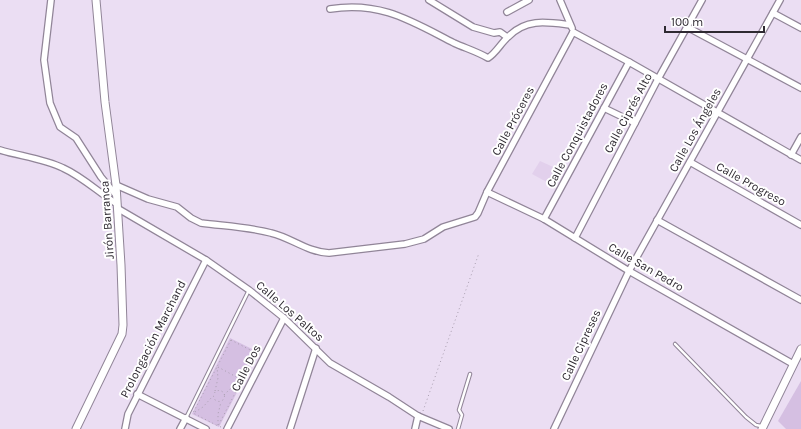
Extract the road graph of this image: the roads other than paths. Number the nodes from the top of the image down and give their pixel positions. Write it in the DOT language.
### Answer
graph roads {
  1 [pos="51,0"];
  2 [pos="96,0"];
  3 [pos="429,0"];
  4 [pos="529,0"];
  5 [pos="560,0"];
  6 [pos="702,0"];
  7 [pos="780,0"];
  8 [pos="330,9"];
  9 [pos="507,12"];
  10 [pos="773,13"];
  11 [pos="570,25"];
  12 [pos="687,27"];
  13 [pos="801,28"];
  14 [pos="573,32"];
  15 [pos="507,37"];
  16 [pos="747,59"];
  17 [pos="629,62"];
  18 [pos="658,79"];
  19 [pos="801,88"];
  20 [pos="604,108"];
  21 [pos="717,112"];
  22 [pos="635,123"];
  23 [pos="801,137"];
  24 [pos="0,150"];
  25 [pos="792,155"];
  26 [pos="801,160"];
  27 [pos="690,162"];
  28 [pos="116,185"];
  29 [pos="487,192"];
  30 [pos="116,195"];
  31 [pos="117,206"];
  32 [pos="544,219"];
  33 [pos="657,220"];
  34 [pos="801,225"];
  35 [pos="575,238"];
  36 [pos="206,260"];
  37 [pos="629,271"];
  38 [pos="249,290"];
  39 [pos="801,300"];
  40 [pos="284,318"];
  41 [pos="675,344"];
  42 [pos="316,348"];
  43 [pos="801,349"];
  44 [pos="794,364"];
  45 [pos="470,374"];
  46 [pos="137,394"];
  47 [pos="419,416"];
  48 [pos="186,418"];
  49 [pos="765,428"];
  50 [pos="76,429"];
  51 [pos="125,429"];
  52 [pos="180,429"];
  53 [pos="206,429"];
  54 [pos="226,429"];
  55 [pos="290,429"];
  56 [pos="415,429"];
  57 [pos="449,429"];
  58 [pos="458,429"];
  59 [pos="554,429"];
  1 -- 30 [label="street"];
  2 -- 28 [label="street, Jirón Barranca"];
  3 -- 15 [label="street"];
  4 -- 9 [label="street"];
  5 -- 11 [label="street"];
  6 -- 12 [label="street, Calle Ciprés Alto"];
  7 -- 10 [label="street, Calle Los Ángeles"];
  8 -- 15 [label="street"];
  10 -- 13 [label="street"];
  10 -- 16 [label="street, Calle Los Ángeles"];
  11 -- 14 [label="street"];
  11 -- 15 [label="street"];
  12 -- 16 [label="street"];
  12 -- 18 [label="street, Calle Ciprés Alto"];
  14 -- 17 [label="street"];
  14 -- 29 [label="street, Calle Próceres"];
  16 -- 19 [label="street"];
  16 -- 21 [label="street, Calle Los Ángeles"];
  17 -- 18 [label="street"];
  17 -- 20 [label="street, Calle Conquistadores"];
  18 -- 21 [label="street"];
  18 -- 22 [label="street, Calle Ciprés Alto"];
  20 -- 22 [label="street"];
  20 -- 32 [label="street, Calle Conquistadores"];
  21 -- 25 [label="street"];
  21 -- 27 [label="street, Calle Los Ángeles"];
  22 -- 35 [label="street, Calle Ciprés Alto"];
  23 -- 25 [label="street"];
  24 -- 31 [label="street, Calle Los Paltos"];
  25 -- 26 [label="street"];
  27 -- 33 [label="street, Calle Los Ángeles"];
  27 -- 34 [label="street, Calle Progreso"];
  28 -- 29 [label="street, Calle Próceres"];
  28 -- 30 [label="street, Jirón Barranca"];
  29 -- 32 [label="street, Calle San Pedro"];
  30 -- 31 [label="street, Jirón Barranca"];
  31 -- 36 [label="street, Calle Los Paltos"];
  31 -- 50 [label="street, Jirón Barranca"];
  32 -- 35 [label="street, Calle San Pedro"];
  33 -- 37 [label="street, Calle Los Ángeles"];
  33 -- 39 [label="street"];
  35 -- 37 [label="street, Calle San Pedro"];
  36 -- 38 [label="street, Calle Los Paltos"];
  36 -- 46 [label="street, Prolongación Marchand"];
  37 -- 44 [label="street, Calle San Pedro"];
  37 -- 59 [label="street, Calle Cipreses"];
  38 -- 40 [label="street, Calle Los Paltos"];
  38 -- 48 [label="lane"];
  40 -- 42 [label="street, Calle Los Paltos"];
  40 -- 54 [label="street, Calle Dos"];
  41 -- 49 [label="lane"];
  42 -- 47 [label="street, Calle Los Paltos"];
  42 -- 55 [label="street"];
  43 -- 44 [label="street"];
  44 -- 49 [label="street"];
  45 -- 58 [label="lane"];
  46 -- 48 [label="street"];
  46 -- 51 [label="street, Prolongación Marchand"];
  47 -- 56 [label="street"];
  47 -- 57 [label="street, Calle Los Paltos"];
  48 -- 52 [label="street"];
  48 -- 53 [label="street"];
}
